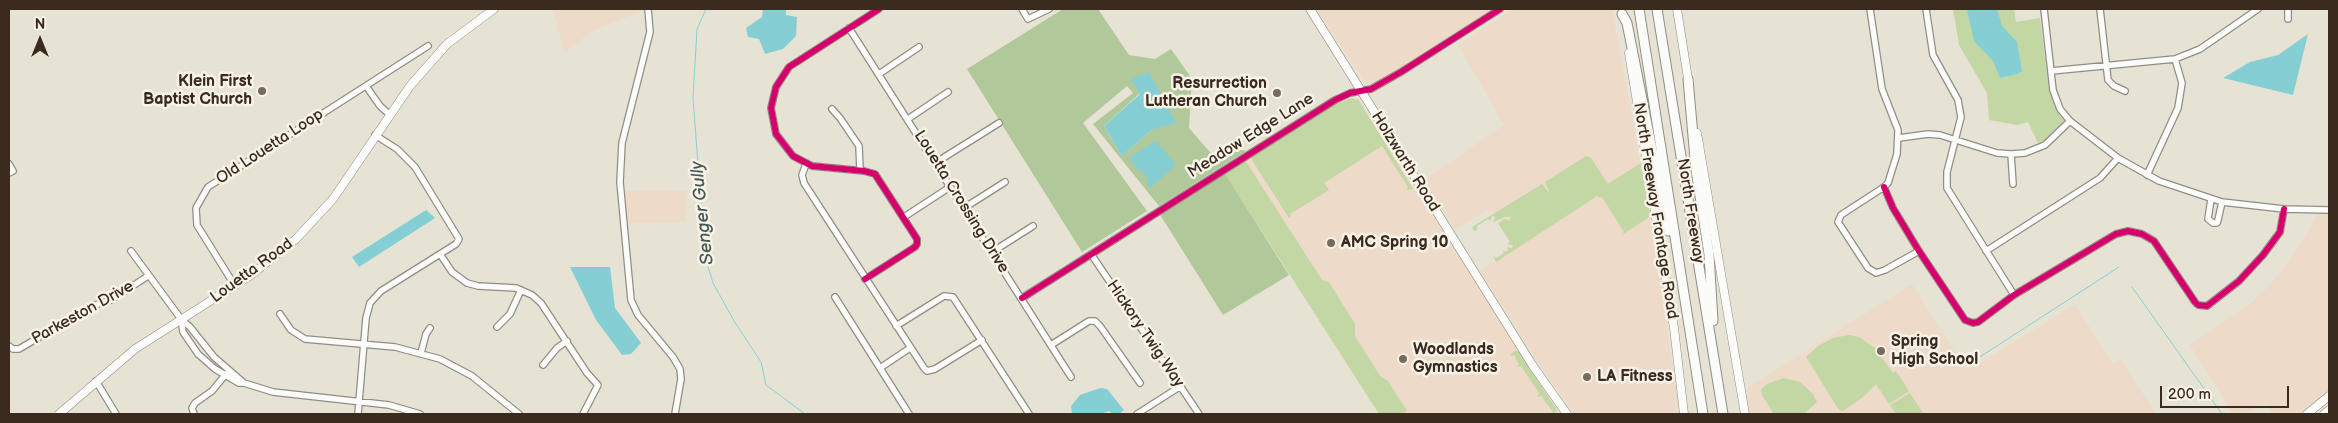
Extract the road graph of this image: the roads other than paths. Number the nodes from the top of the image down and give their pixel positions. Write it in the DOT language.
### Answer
graph roads {
  1 [pos="494,9"];
  2 [pos="648,9"];
  3 [pos="879,9"];
  4 [pos="1022,9"];
  5 [pos="1049,9"];
  6 [pos="1310,9"];
  7 [pos="1500,9"];
  8 [pos="1639,9"];
  9 [pos="1657,9"];
  10 [pos="1677,9"];
  11 [pos="1870,9"];
  12 [pos="1926,9"];
  13 [pos="2044,9"];
  14 [pos="2100,9"];
  15 [pos="2258,9"];
  16 [pos="2288,9"];
  17 [pos="1622,12"];
  18 [pos="2288,19"];
  19 [pos="849,28"];
  20 [pos="428,46"];
  21 [pos="919,47"];
  22 [pos="2175,59"];
  23 [pos="2106,66"];
  24 [pos="2051,70"];
  25 [pos="878,74"];
  26 [pos="1688,79"];
  27 [pos="366,86"];
  28 [pos="1361,91"];
  29 [pos="2125,91"];
  30 [pos="948,92"];
  31 [pos="832,109"];
  32 [pos="389,114"];
  33 [pos="908,119"];
  34 [pos="2070,121"];
  35 [pos="999,123"];
  36 [pos="375,135"];
  37 [pos="1899,138"];
  38 [pos="1956,140"];
  39 [pos="2012,154"];
  40 [pos="2118,158"];
  41 [pos="935,163"];
  42 [pos="9,164"];
  43 [pos="806,164"];
  44 [pos="860,170"];
  45 [pos="11,172"];
  46 [pos="2148,175"];
  47 [pos="1005,182"];
  48 [pos="2013,184"];
  49 [pos="950,188"];
  50 [pos="1884,188"];
  51 [pos="2211,199"];
  52 [pos="2222,202"];
  53 [pos="964,208"];
  54 [pos="2284,209"];
  55 [pos="2327,210"];
  56 [pos="904,217"];
  57 [pos="1033,226"];
  58 [pos="131,250"];
  59 [pos="992,252"];
  60 [pos="1919,252"];
  61 [pos="1986,252"];
  62 [pos="440,254"];
  63 [pos="1091,254"];
  64 [pos="148,276"];
  65 [pos="865,278"];
  66 [pos="235,286"];
  67 [pos="522,290"];
  68 [pos="2014,295"];
  69 [pos="835,296"];
  70 [pos="1022,298"];
  71 [pos="280,314"];
  72 [pos="181,319"];
  73 [pos="896,326"];
  74 [pos="497,327"];
  75 [pos="430,328"];
  76 [pos="982,340"];
  77 [pos="567,341"];
  78 [pos="1691,341"];
  79 [pos="364,344"];
  80 [pos="1051,345"];
  81 [pos="9,346"];
  82 [pos="910,348"];
  83 [pos="421,353"];
  84 [pos="543,365"];
  85 [pos="883,366"];
  86 [pos="229,370"];
  87 [pos="225,376"];
  88 [pos="1071,377"];
  89 [pos="96,381"];
  90 [pos="244,383"];
  91 [pos="1140,383"];
  92 [pos="1718,383"];
  93 [pos="1182,386"];
  94 [pos="2329,396"];
  95 [pos="359,401"];
  96 [pos="2329,410"];
  97 [pos="2320,412"];
  98 [pos="59,414"];
  99 [pos="116,414"];
  100 [pos="194,414"];
  101 [pos="358,414"];
  102 [pos="420,414"];
  103 [pos="519,414"];
  104 [pos="583,414"];
  105 [pos="675,414"];
  106 [pos="909,414"];
  107 [pos="1029,414"];
  108 [pos="1137,414"];
  109 [pos="1199,414"];
  110 [pos="1567,414"];
  111 [pos="1684,414"];
  112 [pos="1703,414"];
  113 [pos="1723,414"];
  114 [pos="1745,414"];
  115 [pos="2307,414"];
  1 -- 32 [label="main road, Louetta Road"];
  2 -- 105 [label="street"];
  3 -- 19 [label="street"];
  4 -- 5 [label="street"];
  6 -- 28 [label="main road, Holzwarth Road"];
  7 -- 28 [label="street, Meadow Edge Lane"];
  8 -- 78 [label="highway, North Freeway"];
  9 -- 92 [label="highway, North Freeway"];
  10 -- 26 [label="main road"];
  11 -- 37 [label="street"];
  12 -- 38 [label="street"];
  13 -- 24 [label="street"];
  14 -- 23 [label="street"];
  15 -- 22 [label="street"];
  16 -- 18 [label="street"];
  17 -- 78 [label="highway"];
  17 -- 111 [label="main road, North Freeway Frontage Road"];
  19 -- 25 [label="street, Louetta Crossing Drive"];
  19 -- 43 [label="street"];
  20 -- 27 [label="street, Old Louetta Loop"];
  21 -- 25 [label="street"];
  22 -- 23 [label="street"];
  22 -- 46 [label="street"];
  23 -- 24 [label="street"];
  23 -- 29 [label="street"];
  24 -- 34 [label="street"];
  25 -- 33 [label="street, Louetta Crossing Drive"];
  26 -- 92 [label="highway"];
  26 -- 114 [label="main road"];
  27 -- 32 [label="street"];
  27 -- 66 [label="street, Old Louetta Loop"];
  28 -- 63 [label="street, Meadow Edge Lane"];
  28 -- 110 [label="main road, Holzwarth Road"];
  30 -- 33 [label="street"];
  31 -- 44 [label="street"];
  32 -- 36 [label="main road, Louetta Road"];
  33 -- 41 [label="street, Louetta Crossing Drive"];
  34 -- 39 [label="street"];
  34 -- 40 [label="street"];
  35 -- 41 [label="street"];
  36 -- 62 [label="street"];
  36 -- 66 [label="main road, Louetta Road"];
  37 -- 38 [label="street"];
  37 -- 50 [label="street"];
  38 -- 39 [label="street"];
  38 -- 61 [label="street"];
  39 -- 48 [label="street"];
  40 -- 46 [label="street"];
  40 -- 61 [label="street"];
  41 -- 49 [label="street, Louetta Crossing Drive"];
  42 -- 45 [label="street"];
  43 -- 44 [label="street"];
  43 -- 65 [label="street"];
  44 -- 56 [label="street"];
  46 -- 51 [label="street"];
  47 -- 53 [label="street"];
  49 -- 53 [label="street, Louetta Crossing Drive"];
  49 -- 56 [label="street"];
  50 -- 60 [label="street"];
  50 -- 60 [label="street"];
  51 -- 52 [label="street"];
  51 -- 52 [label="street"];
  52 -- 54 [label="street"];
  53 -- 59 [label="street, Louetta Crossing Drive"];
  54 -- 55 [label="street"];
  54 -- 68 [label="street"];
  56 -- 65 [label="street"];
  57 -- 59 [label="street"];
  58 -- 64 [label="street"];
  59 -- 70 [label="street, Louetta Crossing Drive"];
  60 -- 68 [label="street"];
  61 -- 68 [label="street"];
  62 -- 67 [label="street"];
  62 -- 79 [label="street"];
  63 -- 70 [label="street, Meadow Edge Lane"];
  63 -- 93 [label="street, Hickory Twig Way"];
  64 -- 72 [label="street"];
  64 -- 81 [label="street, Parkeston Drive"];
  65 -- 73 [label="street"];
  66 -- 72 [label="main road, Louetta Road"];
  67 -- 74 [label="street"];
  67 -- 77 [label="street"];
  69 -- 106 [label="street"];
  70 -- 80 [label="street, Louetta Crossing Drive"];
  71 -- 79 [label="street"];
  72 -- 86 [label="street"];
  72 -- 87 [label="street"];
  72 -- 89 [label="main road, Louetta Road"];
  73 -- 76 [label="street"];
  73 -- 82 [label="street"];
  75 -- 83 [label="street"];
  76 -- 82 [label="street"];
  76 -- 107 [label="street"];
  77 -- 84 [label="street"];
  77 -- 104 [label="street"];
  78 -- 112 [label="highway, North Freeway"];
  79 -- 83 [label="street"];
  79 -- 95 [label="street"];
  80 -- 88 [label="street, Louetta Crossing Drive"];
  80 -- 91 [label="street"];
  82 -- 85 [label="street"];
  83 -- 103 [label="street"];
  86 -- 87 [label="street"];
  86 -- 90 [label="street"];
  87 -- 90 [label="street"];
  87 -- 100 [label="street"];
  89 -- 98 [label="main road, Louetta Road"];
  89 -- 99 [label="street"];
  90 -- 95 [label="street"];
  92 -- 113 [label="highway, North Freeway"];
  93 -- 108 [label="street"];
  93 -- 109 [label="street, Hickory Twig Way"];
  94 -- 97 [label="main road"];
  95 -- 101 [label="street"];
  95 -- 102 [label="street"];
  96 -- 97 [label="main road"];
  97 -- 115 [label="main road"];
}
